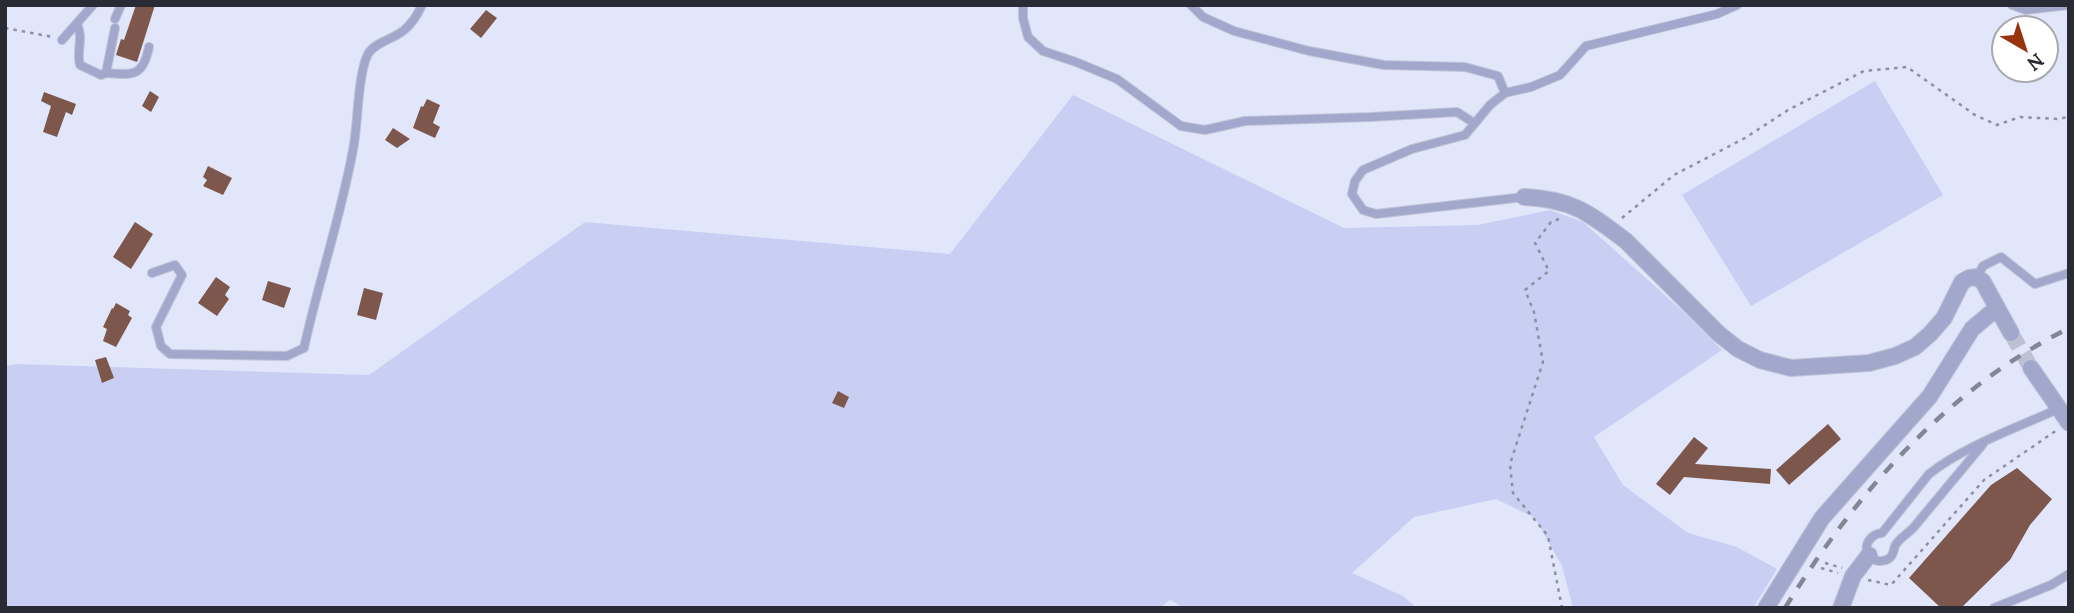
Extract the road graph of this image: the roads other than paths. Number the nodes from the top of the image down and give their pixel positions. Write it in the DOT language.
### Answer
graph roads {
  1 [pos="93,5"];
  2 [pos="121,5"];
  3 [pos="422,5"];
  4 [pos="1023,5"];
  5 [pos="1191,5"];
  6 [pos="1737,5"];
  7 [pos="2012,5"];
  8 [pos="2069,5"];
  9 [pos="77,24"];
  10 [pos="62,40"];
  11 [pos="149,47"];
  12 [pos="106,73"];
  13 [pos="1505,93"];
  14 [pos="1474,123"];
  15 [pos="1524,197"];
  16 [pos="152,273"];
  17 [pos="2069,273"];
  18 [pos="1977,278"];
  19 [pos="1997,308"];
  20 [pos="2011,332"];
  21 [pos="2031,368"];
  22 [pos="2064,409"];
  23 [pos="2063,426"];
  24 [pos="1983,443"];
  25 [pos="1882,533"];
  26 [pos="1895,545"];
  27 [pos="1869,555"];
  28 [pos="2069,574"];
  29 [pos="1766,608"];
  30 [pos="1841,608"];
  31 [pos="1994,608"];
  1 -- 9 [label="lane"];
  2 -- 12 [label="lane"];
  3 -- 16 [label="lane"];
  4 -- 14 [label="lane"];
  5 -- 13 [label="lane"];
  6 -- 13 [label="lane"];
  7 -- 8 [label="lane"];
  9 -- 10 [label="lane"];
  9 -- 12 [label="lane"];
  11 -- 12 [label="lane"];
  13 -- 14 [label="lane"];
  14 -- 15 [label="lane"];
  15 -- 18 [label="street"];
  17 -- 18 [label="lane"];
  18 -- 19 [label="street"];
  19 -- 20 [label="street"];
  19 -- 29 [label="street"];
  21 -- 22 [label="street"];
  22 -- 23 [label="street"];
  22 -- 24 [label="lane"];
  24 -- 25 [label="lane"];
  24 -- 26 [label="lane"];
  25 -- 26 [label="lane"];
  25 -- 27 [label="lane"];
  26 -- 27 [label="lane"];
  27 -- 30 [label="street"];
  28 -- 31 [label="lane"];
}
